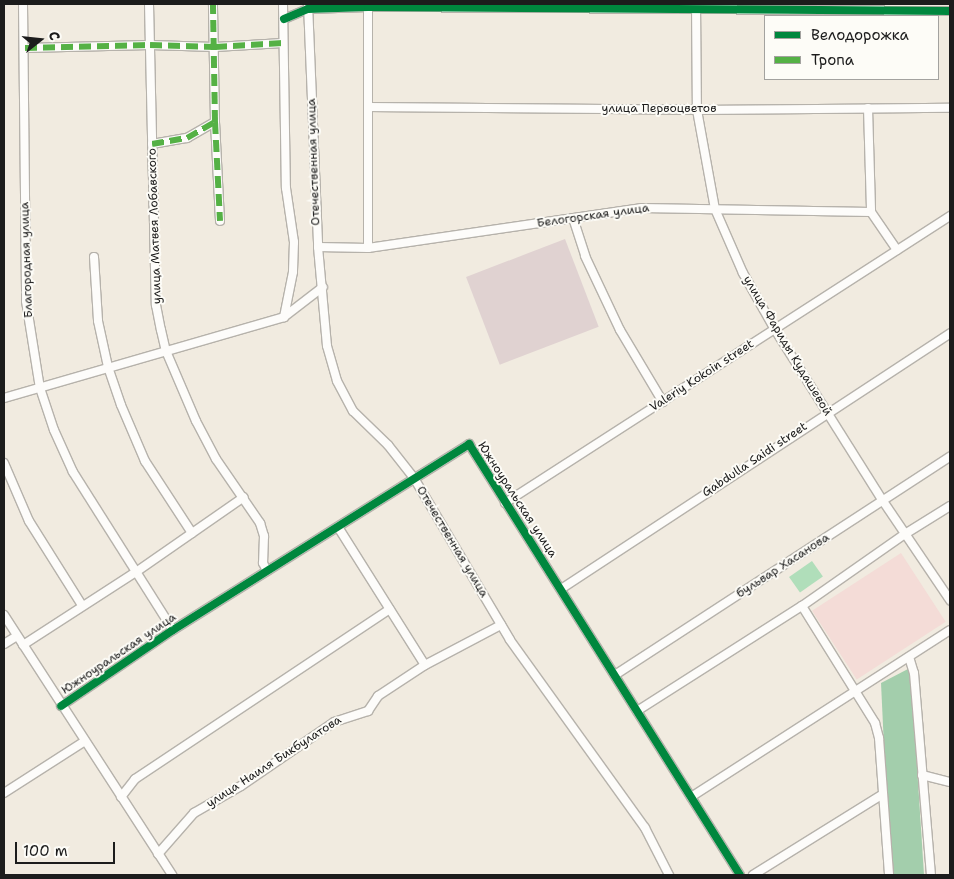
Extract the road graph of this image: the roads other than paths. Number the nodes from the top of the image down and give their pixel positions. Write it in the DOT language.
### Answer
graph roads {
  1 [pos="23,4"];
  2 [pos="149,4"];
  3 [pos="214,4"];
  4 [pos="284,4"];
  5 [pos="368,5"];
  6 [pos="308,6"];
  7 [pos="696,6"];
  8 [pos="950,11"];
  9 [pos="284,19"];
  10 [pos="282,43"];
  11 [pos="150,45"];
  12 [pos="215,47"];
  13 [pos="25,48"];
  14 [pos="368,107"];
  15 [pos="868,108"];
  16 [pos="950,108"];
  17 [pos="697,110"];
  18 [pos="215,122"];
  19 [pos="152,144"];
  20 [pos="715,209"];
  21 [pos="871,212"];
  22 [pos="950,216"];
  23 [pos="573,218"];
  24 [pos="220,221"];
  25 [pos="318,247"];
  26 [pos="368,248"];
  27 [pos="897,250"];
  28 [pos="94,257"];
  29 [pos="322,287"];
  30 [pos="284,317"];
  31 [pos="774,328"];
  32 [pos="950,333"];
  33 [pos="166,351"];
  34 [pos="108,367"];
  35 [pos="40,388"];
  36 [pos="4,398"];
  37 [pos="663,402"];
  38 [pos="827,412"];
  39 [pos="950,457"];
  40 [pos="4,464"];
  41 [pos="414,478"];
  42 [pos="244,498"];
  43 [pos="883,501"];
  44 [pos="505,503"];
  45 [pos="950,506"];
  46 [pos="338,527"];
  47 [pos="192,533"];
  48 [pos="905,534"];
  49 [pos="136,572"];
  50 [pos="267,572"];
  51 [pos="561,588"];
  52 [pos="950,600"];
  53 [pos="82,605"];
  54 [pos="802,606"];
  55 [pos="390,610"];
  56 [pos="4,615"];
  57 [pos="501,625"];
  58 [pos="173,630"];
  59 [pos="950,630"];
  60 [pos="17,636"];
  61 [pos="4,644"];
  62 [pos="23,645"];
  63 [pos="909,657"];
  64 [pos="425,664"];
  65 [pos="615,675"];
  66 [pos="856,691"];
  67 [pos="61,706"];
  68 [pos="637,711"];
  69 [pos="85,741"];
  70 [pos="922,775"];
  71 [pos="950,782"];
  72 [pos="4,793"];
  73 [pos="883,794"];
  74 [pos="121,797"];
  75 [pos="691,797"];
  76 [pos="158,854"];
  77 [pos="172,875"];
  78 [pos="669,875"];
  79 [pos="740,875"];
  80 [pos="753,875"];
  81 [pos="889,875"];
  82 [pos="930,875"];
  1 -- 13 [label="street, Благородная улица"];
  2 -- 11 [label="street, улица Матвея Лобавского"];
  3 -- 12 [label="street"];
  4 -- 9 [label="street"];
  5 -- 6 [label="street"];
  5 -- 7 [label="street"];
  5 -- 14 [label="street"];
  6 -- 9 [label="street"];
  6 -- 25 [label="street, Отечественная улица"];
  7 -- 8 [label="street"];
  7 -- 17 [label="street, улица Фариды Кудашевой"];
  9 -- 10 [label="street"];
  10 -- 12 [label="street"];
  10 -- 30 [label="street"];
  11 -- 12 [label="street"];
  11 -- 13 [label="street"];
  11 -- 19 [label="street, улица Матвея Лобавского"];
  12 -- 18 [label="street"];
  13 -- 35 [label="street, Благородная улица"];
  14 -- 17 [label="street, улица Первоцветов"];
  14 -- 26 [label="street"];
  15 -- 16 [label="street, улица Первоцветов"];
  15 -- 17 [label="street, улица Первоцветов"];
  15 -- 21 [label="street"];
  17 -- 20 [label="street, улица Фариды Кудашевой"];
  18 -- 19 [label="street"];
  18 -- 24 [label="street"];
  19 -- 33 [label="street, улица Матвея Лобавского"];
  20 -- 21 [label="street, Белогорская улица"];
  20 -- 23 [label="street, Белогорская улица"];
  20 -- 31 [label="street, улица Фариды Кудашевой"];
  21 -- 27 [label="street"];
  22 -- 27 [label="street, Valeriy Kokoin street"];
  23 -- 26 [label="street, Белогорская улица"];
  23 -- 37 [label="street"];
  25 -- 26 [label="street, Белогорская улица"];
  25 -- 29 [label="street, Отечественная улица"];
  27 -- 31 [label="street, Valeriy Kokoin street"];
  28 -- 34 [label="street"];
  29 -- 30 [label="street"];
  29 -- 41 [label="street, Отечественная улица"];
  30 -- 33 [label="street"];
  31 -- 37 [label="street, Valeriy Kokoin street"];
  31 -- 38 [label="street, улица Фариды Кудашевой"];
  32 -- 38 [label="street, Gabdulla Saidi street"];
  33 -- 34 [label="street"];
  33 -- 42 [label="street, улица Матвея Лобавского"];
  34 -- 35 [label="street"];
  34 -- 47 [label="street"];
  35 -- 36 [label="street"];
  35 -- 49 [label="street, Благородная улица"];
  37 -- 44 [label="street, Valeriy Kokoin street"];
  38 -- 43 [label="street, улица Фариды Кудашевой"];
  38 -- 51 [label="street, Gabdulla Saidi street"];
  39 -- 43 [label="street, бульвар Хасанова"];
  40 -- 53 [label="street"];
  41 -- 44 [label="street, Южноуральская улица"];
  41 -- 46 [label="street, Южноуральская улица"];
  41 -- 57 [label="street, Отечественная улица"];
  42 -- 47 [label="street"];
  42 -- 50 [label="street, улица Матвея Лобавского"];
  43 -- 48 [label="street, улица Фариды Кудашевой"];
  43 -- 65 [label="street, бульвар Хасанова"];
  44 -- 51 [label="street, Южноуральская улица"];
  45 -- 48 [label="street"];
  46 -- 50 [label="street, Южноуральская улица"];
  46 -- 55 [label="street"];
  47 -- 49 [label="street"];
  48 -- 52 [label="street, улица Фариды Кудашевой"];
  48 -- 54 [label="street"];
  49 -- 53 [label="street"];
  49 -- 58 [label="street, Благородная улица"];
  50 -- 58 [label="street, Южноуральская улица"];
  51 -- 65 [label="street, Южноуральская улица"];
  53 -- 62 [label="street"];
  54 -- 66 [label="street"];
  54 -- 68 [label="street"];
  55 -- 64 [label="street"];
  55 -- 74 [label="street"];
  56 -- 60 [label="street"];
  57 -- 64 [label="street, улица Наиля Бикбулатова"];
  57 -- 78 [label="street, Отечественная улица"];
  58 -- 67 [label="street, Южноуральская улица"];
  59 -- 63 [label="street"];
  60 -- 61 [label="street"];
  60 -- 62 [label="street"];
  62 -- 67 [label="street"];
  63 -- 66 [label="street"];
  63 -- 70 [label="street"];
  64 -- 76 [label="street, улица Наиля Бикбулатова"];
  65 -- 68 [label="street, Южноуральская улица"];
  66 -- 73 [label="street"];
  66 -- 75 [label="street"];
  67 -- 69 [label="street"];
  68 -- 75 [label="street, Южноуральская улица"];
  69 -- 72 [label="street"];
  69 -- 74 [label="street"];
  70 -- 71 [label="street"];
  70 -- 82 [label="street"];
  73 -- 80 [label="street"];
  73 -- 81 [label="street"];
  74 -- 76 [label="street"];
  75 -- 79 [label="street, Южноуральская улица"];
  76 -- 77 [label="street"];
}
